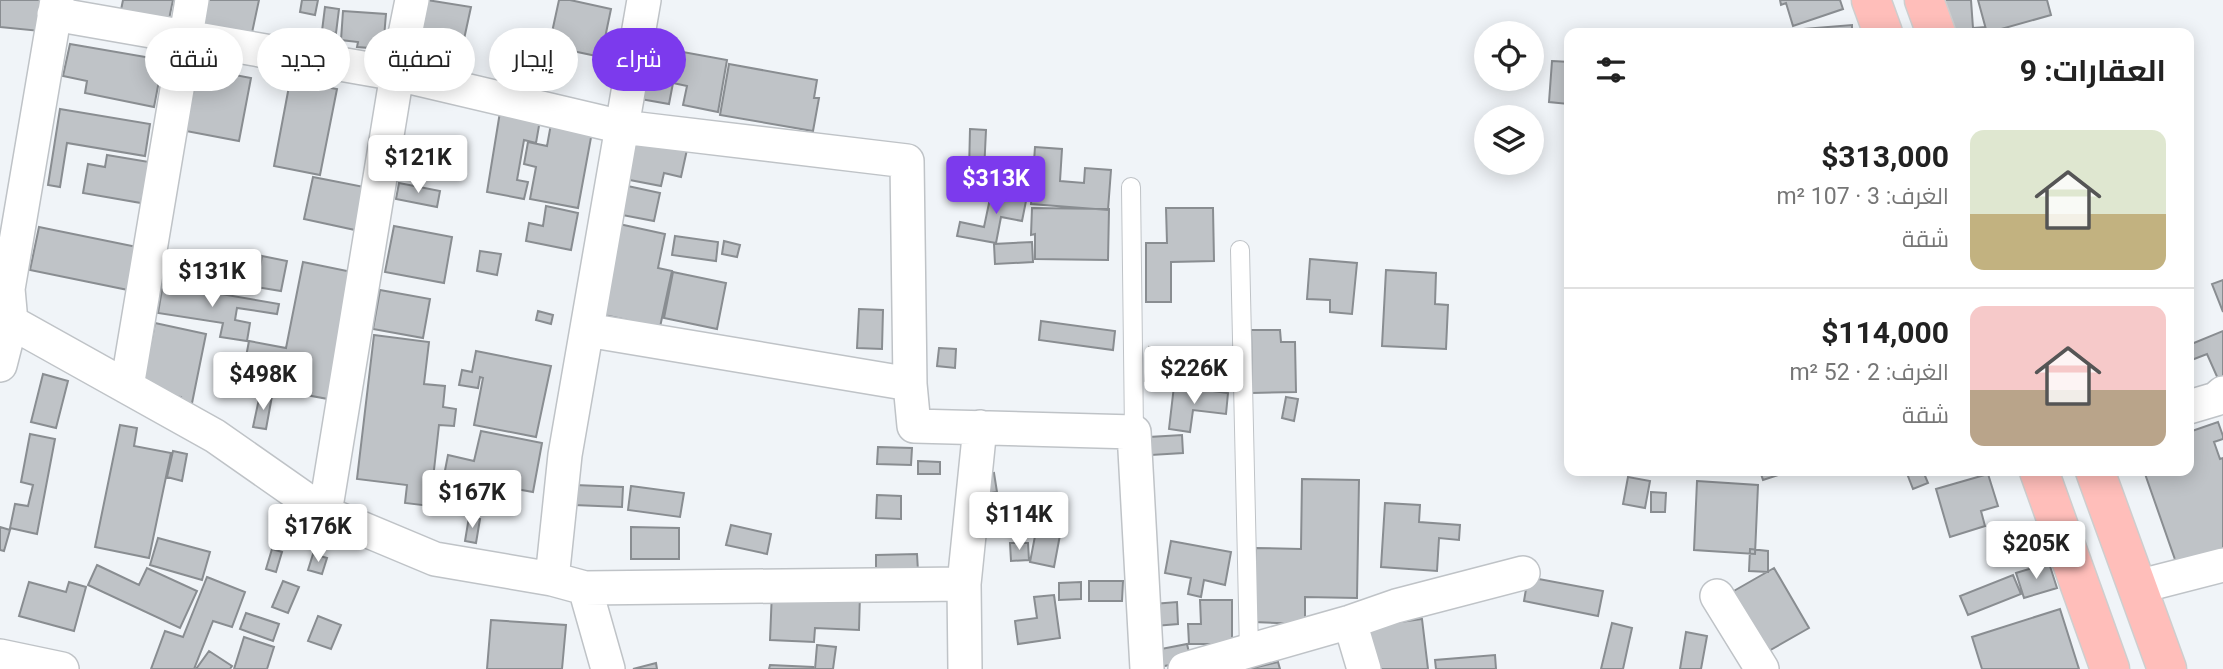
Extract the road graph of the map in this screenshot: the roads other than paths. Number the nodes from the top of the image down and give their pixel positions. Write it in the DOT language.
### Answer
graph roads {
  1 [pos="192,0"];
  2 [pos="412,0"];
  3 [pos="644,0"];
  4 [pos="1871,0"];
  5 [pos="1924,0"];
  6 [pos="55,7"];
  7 [pos="147,28"];
  8 [pos="188,28"];
  9 [pos="406,28"];
  10 [pos="1881,28"];
  11 [pos="1934,28"];
  12 [pos="243,47"];
  13 [pos="364,68"];
  14 [pos="178,91"];
  15 [pos="394,91"];
  16 [pos="469,91"];
  17 [pos="622,127"];
  18 [pos="1131,187"];
  19 [pos="1240,250"];
  20 [pos="6,319"];
  21 [pos="587,330"];
  22 [pos="0,365"];
  23 [pos="910,384"];
  24 [pos="127,387"];
  25 [pos="2223,393"];
  26 [pos="2194,406"];
  27 [pos="980,427"];
  28 [pos="1134,432"];
  29 [pos="2041,476"];
  30 [pos="2097,476"];
  31 [pos="325,513"];
  32 [pos="2223,565"];
  33 [pos="1523,573"];
  34 [pos="552,579"];
  35 [pos="964,584"];
  36 [pos="2137,587"];
  37 [pos="585,588"];
  38 [pos="1717,596"];
  39 [pos="1350,622"];
  40 [pos="1249,651"];
  41 [pos="0,656"];
  42 [pos="1200,667"];
  43 [pos="62,669"];
  44 [pos="608,669"];
  45 [pos="965,669"];
  46 [pos="1147,669"];
  47 [pos="1364,669"];
  48 [pos="1762,669"];
  49 [pos="2110,669"];
  50 [pos="2167,669"];
  1 -- 8 [label="street"];
  2 -- 9 [label="street"];
  3 -- 17 [label="street"];
  4 -- 10 [label="main road"];
  5 -- 11 [label="main road"];
  6 -- 7 [label="street"];
  6 -- 20 [label="street"];
  12 -- 13 [label="street"];
  14 -- 24 [label="street"];
  15 -- 31 [label="street"];
  16 -- 17 [label="street"];
  17 -- 21 [label="street"];
  17 -- 23 [label="street"];
  18 -- 28 [label="lane"];
  19 -- 40 [label="lane"];
  20 -- 22 [label="street"];
  20 -- 24 [label="street"];
  21 -- 23 [label="street"];
  21 -- 34 [label="street"];
  23 -- 27 [label="street"];
  24 -- 31 [label="street"];
  25 -- 26 [label="street"];
  27 -- 28 [label="street"];
  27 -- 35 [label="street"];
  28 -- 46 [label="street"];
  29 -- 49 [label="main road"];
  30 -- 36 [label="main road"];
  31 -- 34 [label="street"];
  32 -- 36 [label="street"];
  33 -- 39 [label="street"];
  34 -- 37 [label="street"];
  35 -- 37 [label="street"];
  35 -- 45 [label="street"];
  36 -- 50 [label="main road"];
  37 -- 44 [label="street"];
  38 -- 48 [label="street"];
  39 -- 40 [label="street"];
  39 -- 47 [label="street"];
  40 -- 42 [label="street"];
  41 -- 43 [label="street"];
}
